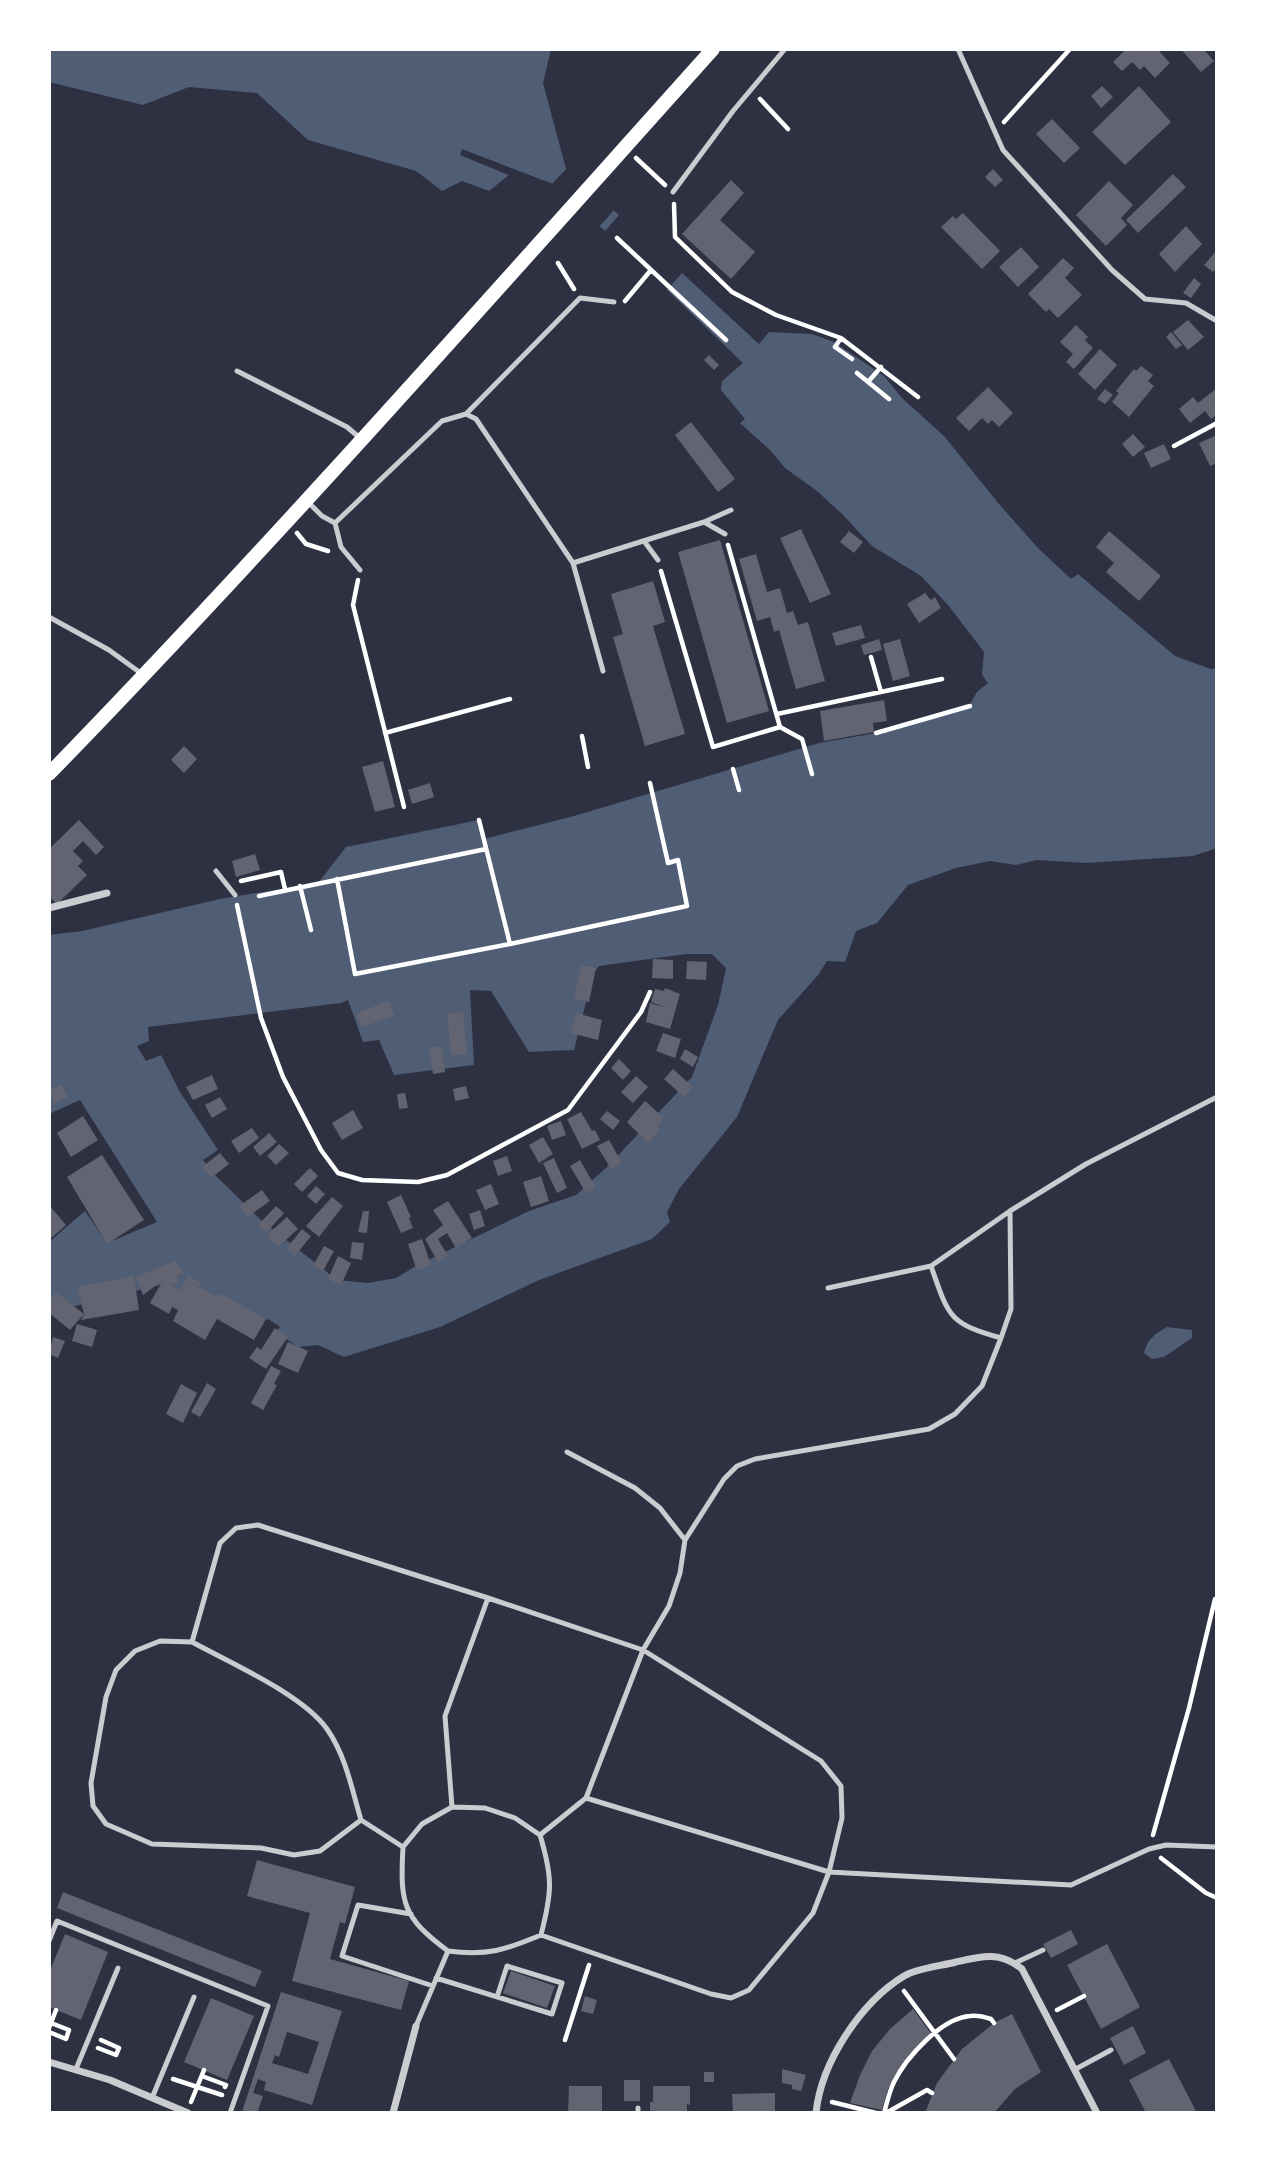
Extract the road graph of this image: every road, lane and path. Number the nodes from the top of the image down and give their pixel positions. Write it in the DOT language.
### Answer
graph roads {
  1 [pos="713,49"];
  2 [pos="785,49"];
  3 [pos="958,49"];
  4 [pos="1068,49"];
  5 [pos="752,91"];
  6 [pos="788,129"];
  7 [pos="996,131"];
  8 [pos="645,166"];
  9 [pos="673,192"];
  10 [pos="617,238"];
  11 [pos="558,263"];
  12 [pos="651,270"];
  13 [pos="580,298"];
  14 [pos="614,302"];
  15 [pos="620,307"];
  16 [pos="1217,321"];
  17 [pos="841,338"];
  18 [pos="726,340"];
  19 [pos="852,359"];
  20 [pos="881,367"];
  21 [pos="237,371"];
  22 [pos="857,373"];
  23 [pos="868,382"];
  24 [pos="918,397"];
  25 [pos="889,399"];
  26 [pos="466,414"];
  27 [pos="1217,423"];
  28 [pos="362,440"];
  29 [pos="1174,446"];
  30 [pos="306,500"];
  31 [pos="731,510"];
  32 [pos="287,521"];
  33 [pos="335,523"];
  34 [pos="705,523"];
  35 [pos="725,534"];
  36 [pos="644,541"];
  37 [pos="352,559"];
  38 [pos="658,560"];
  39 [pos="573,563"];
  40 [pos="360,570"];
  41 [pos="49,617"];
  42 [pos="871,656"];
  43 [pos="603,671"];
  44 [pos="145,676"];
  45 [pos="942,679"];
  46 [pos="881,692"];
  47 [pos="510,699"];
  48 [pos="970,706"];
  49 [pos="777,714"];
  50 [pos="780,727"];
  51 [pos="385,733"];
  52 [pos="876,733"];
  53 [pos="582,736"];
  54 [pos="588,766"];
  55 [pos="733,769"];
  56 [pos="49,774"];
  57 [pos="812,774"];
  58 [pos="650,783"];
  59 [pos="739,790"];
  60 [pos="404,807"];
  61 [pos="479,820"];
  62 [pos="486,849"];
  63 [pos="216,870"];
  64 [pos="337,880"];
  65 [pos="226,884"];
  66 [pos="300,886"];
  67 [pos="285,890"];
  68 [pos="107,893"];
  69 [pos="235,895"];
  70 [pos="259,896"];
  71 [pos="49,908"];
  72 [pos="311,930"];
  73 [pos="510,944"];
  74 [pos="650,992"];
  75 [pos="1217,1097"];
  76 [pos="1010,1211"];
  77 [pos="931,1266"];
  78 [pos="828,1288"];
  79 [pos="1001,1338"];
  80 [pos="567,1452"];
  81 [pos="685,1540"];
  82 [pos="488,1598"];
  83 [pos="1215,1600"];
  84 [pos="192,1642"];
  85 [pos="643,1650"];
  86 [pos="586,1798"];
  87 [pos="452,1807"];
  88 [pos="361,1820"];
  89 [pos="540,1835"];
  90 [pos="403,1847"];
  91 [pos="1217,1847"];
  92 [pos="1149,1849"];
  93 [pos="829,1872"];
  94 [pos="1217,1898"];
  95 [pos="411,1914"];
  96 [pos="541,1935"];
  97 [pos="49,1941"];
  98 [pos="1043,1950"];
  99 [pos="448,1951"];
  100 [pos="593,1953"];
  101 [pos="1015,1963"];
  102 [pos="118,1968"];
  103 [pos="436,1978"];
  104 [pos="897,1982"];
  105 [pos="433,1986"];
  106 [pos="1084,1996"];
  107 [pos="194,1997"];
  108 [pos="497,1997"];
  109 [pos="56,2010"];
  110 [pos="1046,2016"];
  111 [pos="994,2023"];
  112 [pos="416,2026"];
  113 [pos="50,2028"];
  114 [pos="105,2031"];
  115 [pos="936,2032"];
  116 [pos="565,2040"];
  117 [pos="98,2048"];
  118 [pos="1111,2050"];
  119 [pos="954,2059"];
  120 [pos="49,2062"];
  121 [pos="76,2069"];
  122 [pos="1074,2070"];
  123 [pos="170,2086"];
  124 [pos="197,2087"];
  125 [pos="932,2093"];
  126 [pos="193,2095"];
  127 [pos="152,2098"];
  128 [pos="818,2099"];
  129 [pos="188,2113"];
  130 [pos="230,2113"];
  131 [pos="393,2113"];
  132 [pos="816,2113"];
  133 [pos="876,2113"];
  134 [pos="885,2113"];
  135 [pos="1097,2113"];
  1 -- 28 [label="main road"];
  2 -- 5 [label="lane"];
  3 -- 7 [label="lane"];
  4 -- 7 [label="path"];
  5 -- 6 [label="path"];
  5 -- 9 [label="lane"];
  7 -- 16 [label="lane"];
  8 -- 9 [label="path"];
  9 -- 17 [label="path"];
  10 -- 12 [label="path"];
  11 -- 13 [label="path"];
  12 -- 15 [label="path"];
  12 -- 18 [label="path"];
  13 -- 14 [label="lane"];
  13 -- 26 [label="lane"];
  17 -- 19 [label="path"];
  17 -- 20 [label="path"];
  20 -- 23 [label="path"];
  20 -- 24 [label="path"];
  21 -- 28 [label="lane"];
  22 -- 23 [label="path"];
  23 -- 25 [label="path"];
  26 -- 33 [label="lane"];
  26 -- 39 [label="lane"];
  27 -- 29 [label="path"];
  28 -- 30 [label="main road"];
  30 -- 32 [label="main road"];
  30 -- 33 [label="lane"];
  31 -- 34 [label="lane"];
  32 -- 37 [label="path"];
  32 -- 44 [label="main road"];
  33 -- 37 [label="lane"];
  34 -- 35 [label="lane"];
  34 -- 36 [label="lane"];
  35 -- 49 [label="path"];
  36 -- 38 [label="lane"];
  36 -- 39 [label="lane"];
  37 -- 40 [label="lane"];
  38 -- 50 [label="path"];
  39 -- 43 [label="lane"];
  40 -- 51 [label="path"];
  41 -- 44 [label="lane"];
  42 -- 46 [label="path"];
  44 -- 56 [label="main road"];
  45 -- 46 [label="path"];
  46 -- 49 [label="path"];
  47 -- 51 [label="path"];
  48 -- 52 [label="path"];
  49 -- 50 [label="path"];
  50 -- 57 [label="path"];
  51 -- 60 [label="path"];
  53 -- 54 [label="path"];
  55 -- 59 [label="path"];
  58 -- 73 [label="path"];
  61 -- 62 [label="path"];
  62 -- 64 [label="path"];
  62 -- 73 [label="path"];
  63 -- 65 [label="lane"];
  64 -- 66 [label="path"];
  64 -- 73 [label="path"];
  65 -- 67 [label="path"];
  65 -- 69 [label="lane"];
  66 -- 67 [label="path"];
  66 -- 72 [label="path"];
  67 -- 70 [label="path"];
  68 -- 71 [label="street"];
  69 -- 74 [label="path"];
  75 -- 76 [label="lane"];
  76 -- 77 [label="lane"];
  76 -- 79 [label="lane"];
  77 -- 78 [label="lane"];
  77 -- 79 [label="lane"];
  79 -- 81 [label="lane"];
  80 -- 81 [label="lane"];
  81 -- 85 [label="lane"];
  82 -- 84 [label="lane"];
  82 -- 85 [label="lane"];
  82 -- 87 [label="lane"];
  83 -- 92 [label="path"];
  84 -- 88 [label="lane"];
  84 -- 88 [label="lane"];
  85 -- 86 [label="lane"];
  85 -- 93 [label="lane"];
  86 -- 89 [label="lane"];
  86 -- 93 [label="lane"];
  87 -- 89 [label="lane"];
  87 -- 90 [label="lane"];
  88 -- 90 [label="lane"];
  89 -- 96 [label="lane"];
  90 -- 95 [label="lane"];
  91 -- 92 [label="lane"];
  92 -- 93 [label="lane"];
  92 -- 94 [label="path"];
  93 -- 100 [label="lane"];
  95 -- 99 [label="lane"];
  95 -- 105 [label="lane"];
  96 -- 99 [label="lane"];
  96 -- 100 [label="lane"];
  97 -- 130 [label="lane"];
  98 -- 101 [label="lane"];
  99 -- 103 [label="lane"];
  100 -- 116 [label="path"];
  101 -- 104 [label="street"];
  101 -- 110 [label="street"];
  102 -- 121 [label="lane"];
  103 -- 105 [label="lane"];
  103 -- 108 [label="lane"];
  104 -- 115 [label="path"];
  104 -- 128 [label="street"];
  105 -- 112 [label="lane"];
  106 -- 110 [label="path"];
  107 -- 127 [label="lane"];
  108 -- 108 [label="lane"];
  109 -- 113 [label="path"];
  110 -- 122 [label="street"];
  111 -- 115 [label="path"];
  112 -- 131 [label="street"];
  114 -- 117 [label="path"];
  115 -- 119 [label="path"];
  115 -- 134 [label="path"];
  118 -- 122 [label="lane"];
  120 -- 121 [label="street"];
  121 -- 127 [label="street"];
  122 -- 135 [label="street"];
  123 -- 124 [label="path"];
  124 -- 124 [label="path"];
  124 -- 126 [label="path"];
  125 -- 134 [label="path"];
  127 -- 129 [label="street"];
  128 -- 132 [label="street"];
  128 -- 133 [label="path"];
}
